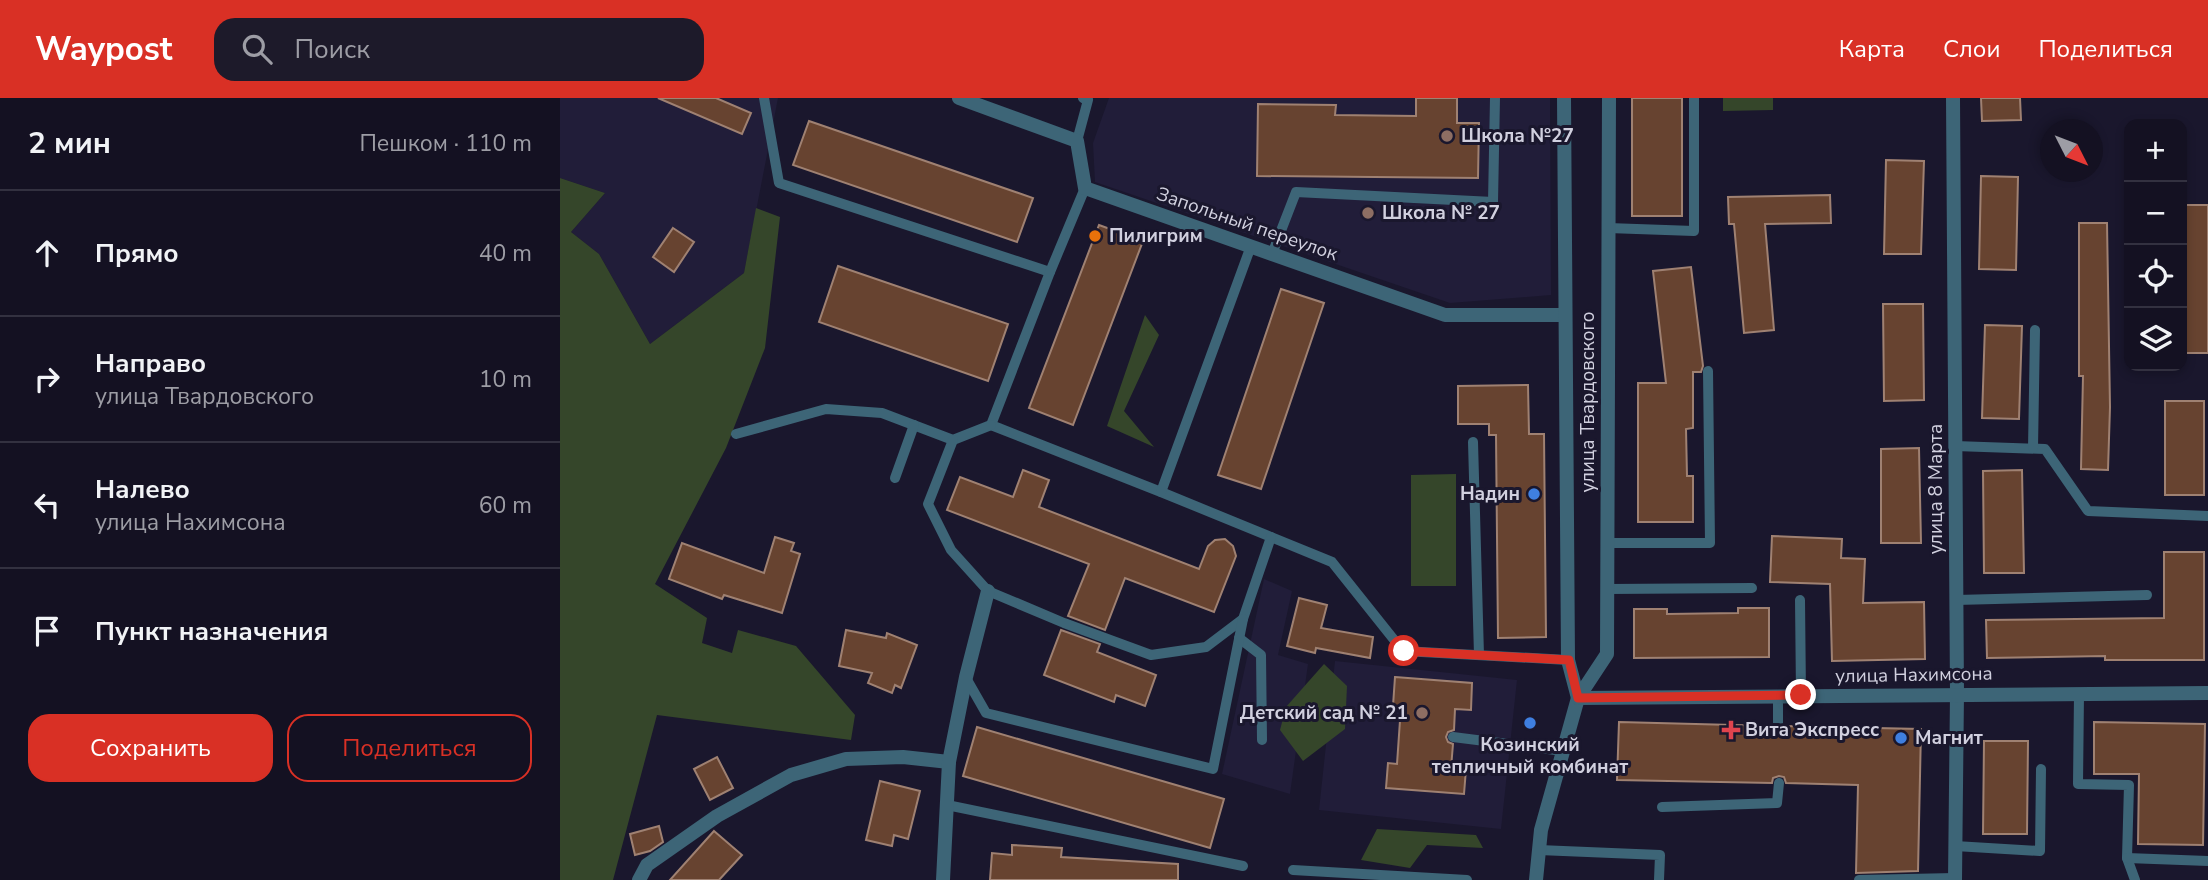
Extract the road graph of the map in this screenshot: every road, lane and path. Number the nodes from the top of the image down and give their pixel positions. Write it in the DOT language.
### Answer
graph roads {
  1 [pos="764,98"];
  2 [pos="959,98"];
  3 [pos="1495,98"];
  4 [pos="1564,98"];
  5 [pos="1608,98"];
  6 [pos="1694,98"];
  7 [pos="1953,98"];
  8 [pos="1086,99"];
  9 [pos="1077,141"];
  10 [pos="1086,188"];
  11 [pos="1608,228"];
  12 [pos="1251,246"];
  13 [pos="1272,254"];
  14 [pos="1050,272"];
  15 [pos="1566,316"];
  16 [pos="2035,330"];
  17 [pos="1708,371"];
  18 [pos="914,425"];
  19 [pos="991,425"];
  20 [pos="736,434"];
  21 [pos="953,440"];
  22 [pos="1473,442"];
  23 [pos="1955,446"];
  24 [pos="2033,448"];
  25 [pos="895,478"];
  26 [pos="1161,492"];
  27 [pos="2208,516"];
  28 [pos="1271,537"];
  29 [pos="1608,543"];
  30 [pos="1752,588"];
  31 [pos="1608,589"];
  32 [pos="988,591"];
  33 [pos="2147,595"];
  34 [pos="1800,600"];
  35 [pos="1956,600"];
  36 [pos="1243,619"];
  37 [pos="1239,638"];
  38 [pos="1479,655"];
  39 [pos="1569,660"];
  40 [pos="965,677"];
  41 [pos="1957,693"];
  42 [pos="2208,693"];
  43 [pos="2079,694"];
  44 [pos="1778,695"];
  45 [pos="1801,695"];
  46 [pos="1578,698"];
  47 [pos="1778,726"];
  48 [pos="1453,737"];
  49 [pos="1262,740"];
  50 [pos="1563,751"];
  51 [pos="949,762"];
  52 [pos="2041,769"];
  53 [pos="1779,783"];
  54 [pos="947,806"];
  55 [pos="1662,807"];
  56 [pos="1955,846"];
  57 [pos="1539,850"];
  58 [pos="2127,858"];
  59 [pos="2208,861"];
  60 [pos="1243,866"];
  61 [pos="1293,870"];
  62 [pos="1955,879"];
  63 [pos="639,880"];
  64 [pos="943,880"];
  65 [pos="1466,880"];
  66 [pos="1536,880"];
  67 [pos="1658,880"];
  68 [pos="1859,880"];
  69 [pos="2135,880"];
  1 -- 14 [label="lane"];
  2 -- 9 [label="street"];
  3 -- 13 [label="lane"];
  4 -- 15 [label="street, улица Твардовского"];
  5 -- 11 [label="street, улица Твардовского"];
  6 -- 11 [label="lane"];
  7 -- 23 [label="street, улица 8 Марта"];
  8 -- 9 [label="lane"];
  9 -- 10 [label="street"];
  10 -- 12 [label="street, Запольный переулок"];
  10 -- 14 [label="lane"];
  11 -- 29 [label="street, улица Твардовского"];
  12 -- 13 [label="street, Запольный переулок"];
  12 -- 26 [label="lane"];
  13 -- 15 [label="street, Запольный переулок"];
  14 -- 19 [label="lane"];
  15 -- 39 [label="street, улица Твардовского"];
  16 -- 24 [label="lane"];
  17 -- 29 [label="lane"];
  18 -- 20 [label="lane"];
  18 -- 21 [label="lane"];
  18 -- 25 [label="lane"];
  19 -- 21 [label="lane"];
  19 -- 26 [label="lane"];
  21 -- 32 [label="lane"];
  22 -- 38 [label="lane"];
  23 -- 24 [label="lane"];
  23 -- 35 [label="street, улица 8 Марта"];
  24 -- 27 [label="lane"];
  26 -- 28 [label="lane"];
  28 -- 36 [label="lane"];
  28 -- 38 [label="lane"];
  29 -- 31 [label="street, улица Твардовского"];
  30 -- 31 [label="lane"];
  31 -- 46 [label="street, улица Твардовского"];
  32 -- 36 [label="lane"];
  32 -- 40 [label="street"];
  33 -- 35 [label="lane"];
  34 -- 45 [label="lane"];
  35 -- 41 [label="street, улица 8 Марта"];
  36 -- 37 [label="lane"];
  37 -- 40 [label="lane"];
  37 -- 49 [label="lane"];
  38 -- 39 [label="lane"];
  39 -- 46 [label="street, улица Твардовского"];
  40 -- 51 [label="street"];
  41 -- 43 [label="street, улица Нахимсона"];
  41 -- 45 [label="street, улица Нахимсона"];
  41 -- 56 [label="street, улица 8 Марта"];
  42 -- 43 [label="street, улица Нахимсона"];
  43 -- 58 [label="lane"];
  44 -- 45 [label="street, улица Нахимсона"];
  44 -- 46 [label="street, улица Нахимсона"];
  44 -- 47 [label="lane"];
  46 -- 50 [label="street, улица Твардовского"];
  48 -- 50 [label="lane"];
  50 -- 57 [label="street, улица Твардовского"];
  51 -- 54 [label="street"];
  51 -- 63 [label="street"];
  52 -- 56 [label="lane"];
  53 -- 55 [label="lane"];
  54 -- 60 [label="lane"];
  54 -- 64 [label="street"];
  56 -- 62 [label="street, улица 8 Марта"];
  57 -- 66 [label="street, улица Твардовского"];
  57 -- 67 [label="lane"];
  58 -- 59 [label="lane"];
  58 -- 69 [label="lane"];
  61 -- 65 [label="lane"];
  62 -- 68 [label="lane"];
}
